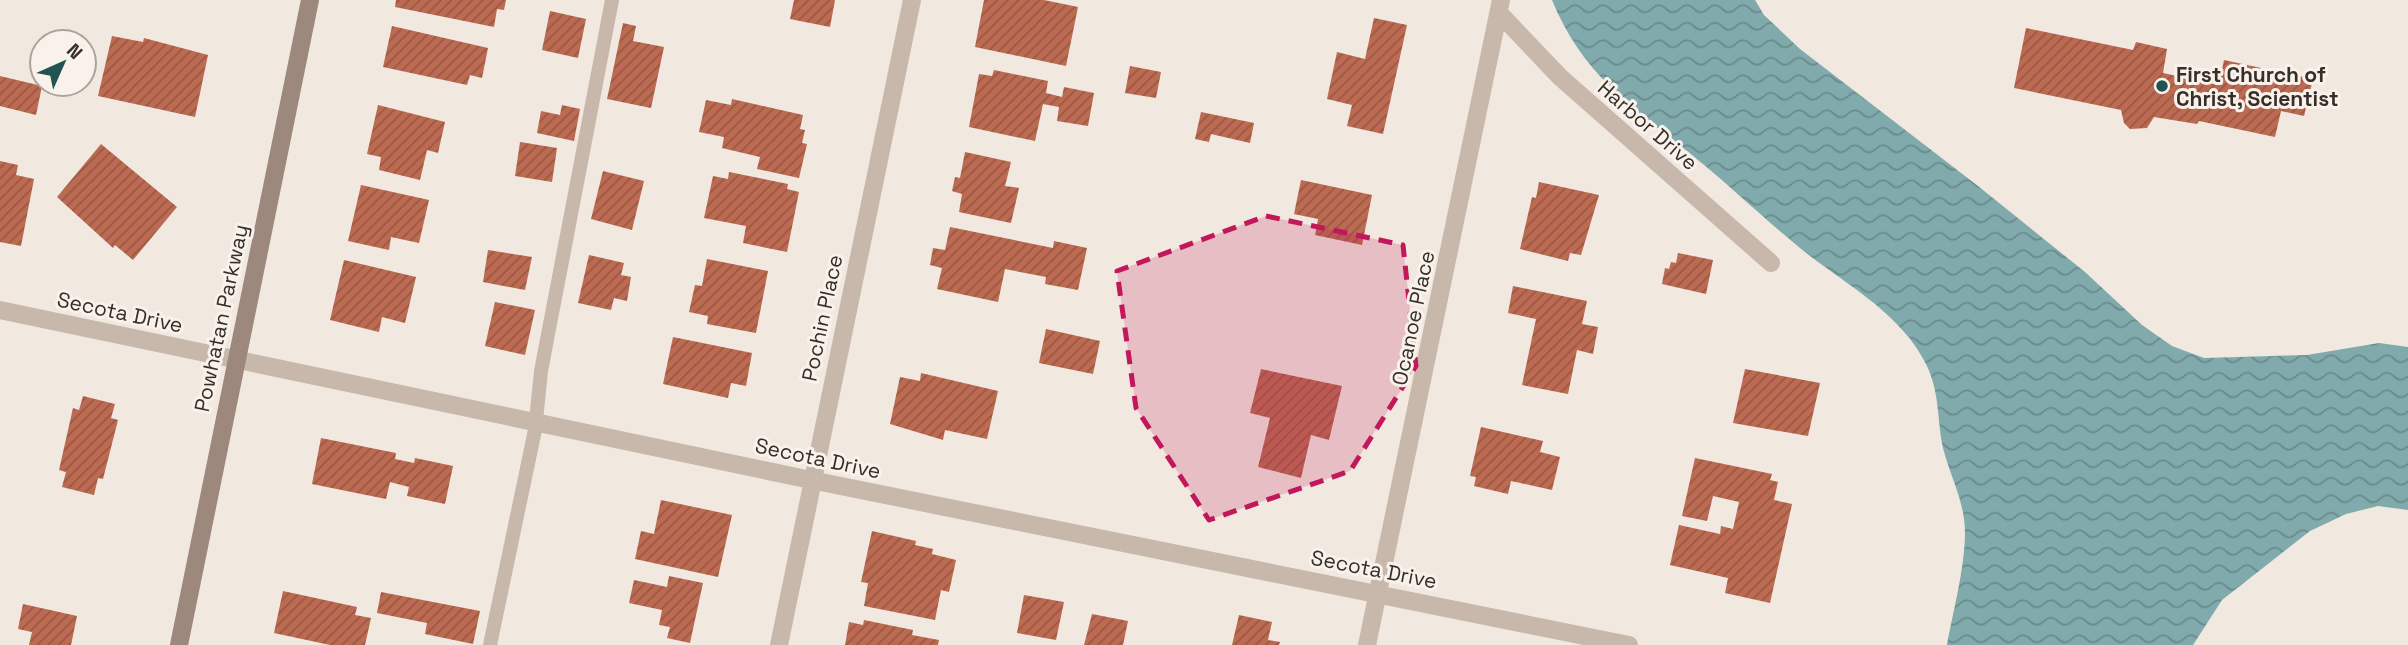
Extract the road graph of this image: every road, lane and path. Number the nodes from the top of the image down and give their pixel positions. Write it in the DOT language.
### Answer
graph roads {
  1 [pos="310,0"];
  2 [pos="612,0"];
  3 [pos="912,0"];
  4 [pos="1501,7"];
  5 [pos="1771,263"];
  6 [pos="0,310"];
  7 [pos="235,359"];
  8 [pos="537,423"];
  9 [pos="811,480"];
  10 [pos="1378,593"];
  11 [pos="179,645"];
  12 [pos="490,645"];
  13 [pos="779,645"];
  14 [pos="1367,645"];
  15 [pos="1629,645"];
  1 -- 7 [label="main road, Powhatan Parkway"];
  2 -- 8 [label="lane"];
  3 -- 9 [label="street, Pochin Place"];
  4 -- 5 [label="street, Harbor Drive"];
  4 -- 10 [label="street, Ocanoe Place"];
  6 -- 7 [label="street, Secota Drive"];
  7 -- 8 [label="street, Secota Drive"];
  7 -- 11 [label="main road, Powhatan Parkway"];
  8 -- 9 [label="street, Secota Drive"];
  8 -- 12 [label="lane"];
  9 -- 10 [label="street, Secota Drive"];
  9 -- 13 [label="street, Pochin Place"];
  10 -- 14 [label="street, Ocanoe Place"];
  10 -- 15 [label="street, Secota Drive"];
}
